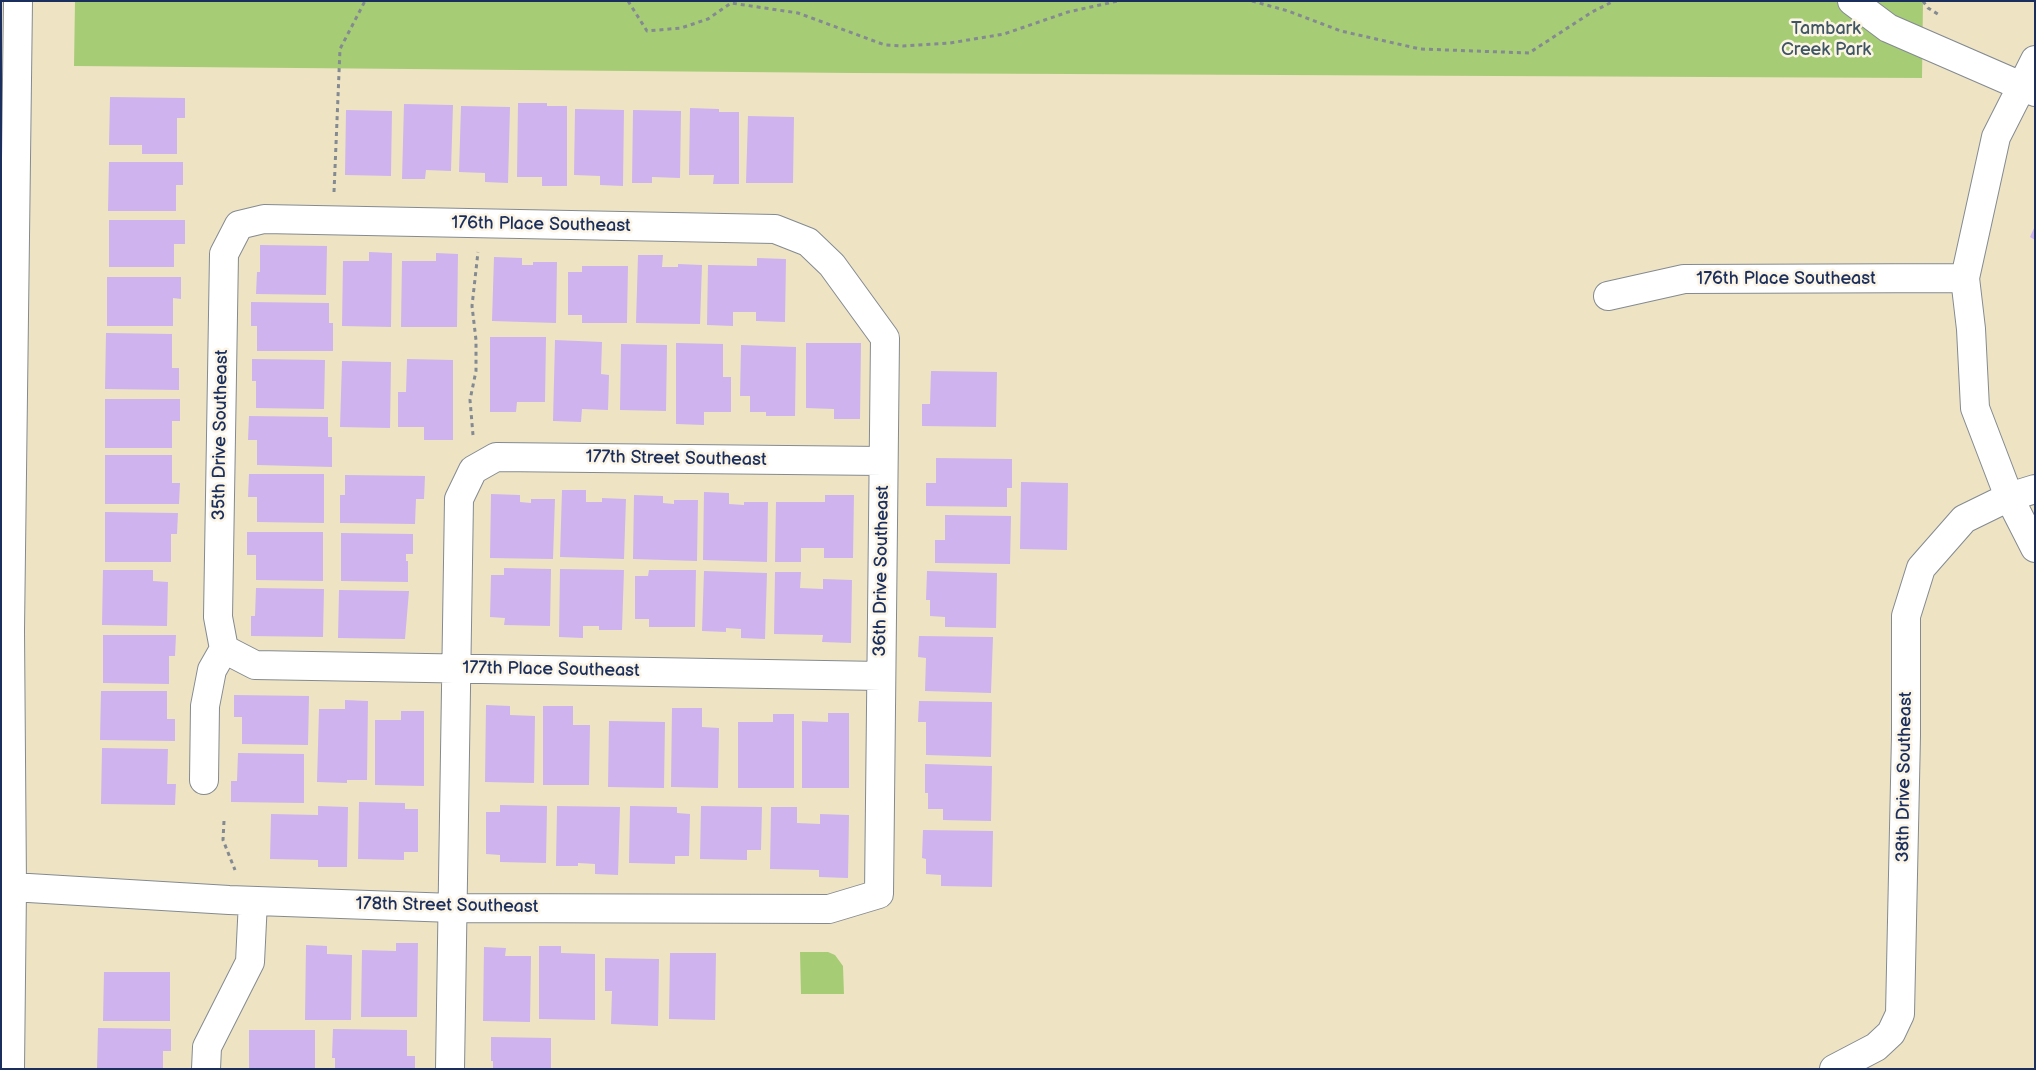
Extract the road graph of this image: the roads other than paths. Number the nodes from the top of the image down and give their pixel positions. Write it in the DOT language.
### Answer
graph roads {
  1 [pos="18,1"];
  2 [pos="1852,1"];
  3 [pos="2035,60"];
  4 [pos="2028,89"];
  5 [pos="239,225"];
  6 [pos="832,265"];
  7 [pos="1965,278"];
  8 [pos="1608,296"];
  9 [pos="883,461"];
  10 [pos="2035,489"];
  11 [pos="2009,497"];
  12 [pos="2035,548"];
  13 [pos="5,630"];
  14 [pos="224,649"];
  15 [pos="456,668"];
  16 [pos="881,676"];
  17 [pos="204,780"];
  18 [pos="12,887"];
  19 [pos="879,894"];
  20 [pos="253,901"];
  21 [pos="453,908"];
  22 [pos="10,1069"];
  23 [pos="206,1069"];
  24 [pos="450,1069"];
  25 [pos="1834,1069"];
  1 -- 13 [label="street"];
  2 -- 4 [label="street"];
  3 -- 4 [label="street"];
  4 -- 7 [label="street"];
  5 -- 6 [label="street, 176th Place Southeast"];
  5 -- 14 [label="street, 35th Drive Southeast"];
  6 -- 9 [label="street, 36th Drive Southeast"];
  7 -- 8 [label="street, 176th Place Southeast"];
  7 -- 11 [label="street"];
  9 -- 15 [label="street, 177th Street Southeast"];
  9 -- 16 [label="street, 36th Drive Southeast"];
  10 -- 11 [label="street"];
  11 -- 12 [label="street"];
  11 -- 25 [label="street, 38th Drive Southeast"];
  13 -- 18 [label="street"];
  14 -- 15 [label="street, 177th Place Southeast"];
  14 -- 17 [label="street"];
  15 -- 16 [label="street, 177th Place Southeast"];
  15 -- 21 [label="street"];
  16 -- 19 [label="street, 36th Drive Southeast"];
  18 -- 20 [label="street, 178th Street Southeast"];
  18 -- 22 [label="street"];
  19 -- 21 [label="street, 178th Street Southeast"];
  20 -- 21 [label="street, 178th Street Southeast"];
  20 -- 23 [label="street"];
  21 -- 24 [label="street"];
}
